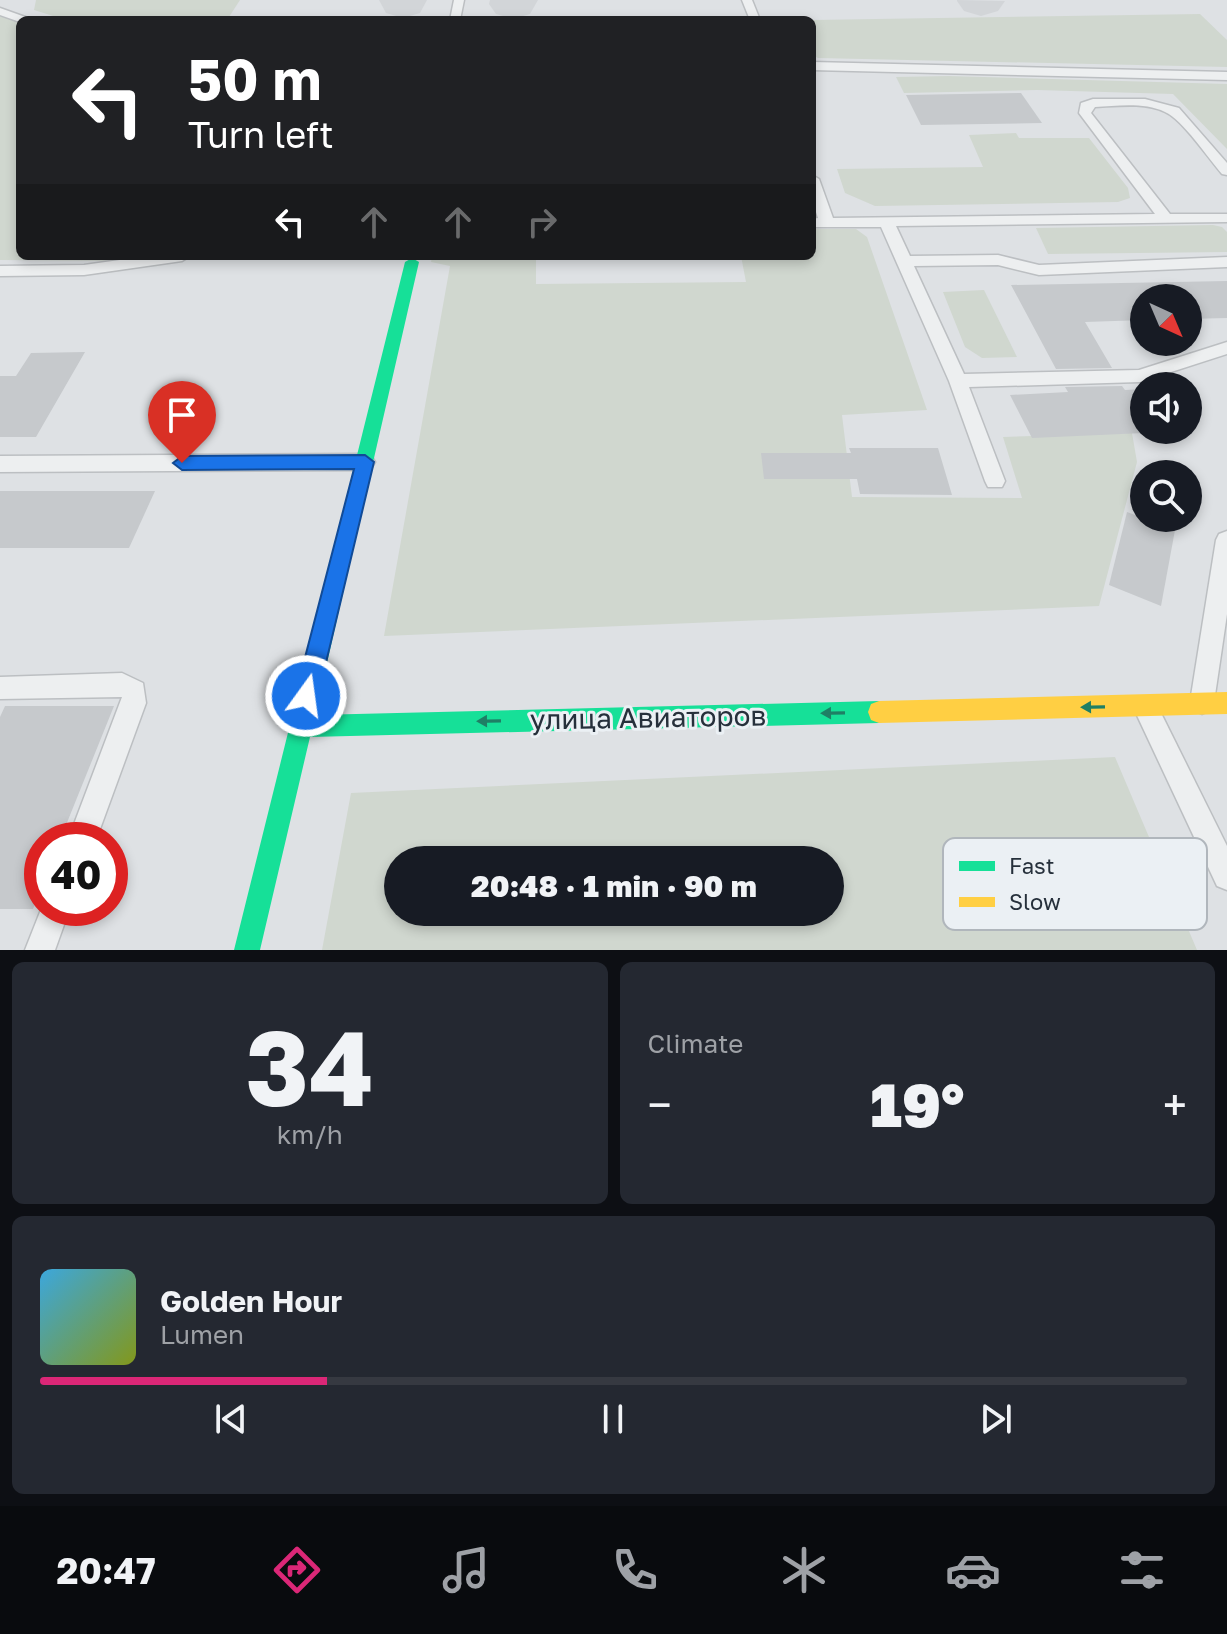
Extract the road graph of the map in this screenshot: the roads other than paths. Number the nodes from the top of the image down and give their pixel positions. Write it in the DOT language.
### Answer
graph roads {
  1 [pos="8,0"];
  2 [pos="0,8"];
  3 [pos="816,66"];
  4 [pos="1227,76"];
  5 [pos="1227,171"];
  6 [pos="1227,218"];
  7 [pos="1166,219"];
  8 [pos="819,223"];
  9 [pos="887,223"];
  10 [pos="154,260"];
  11 [pos="413,260"];
  12 [pos="904,261"];
  13 [pos="1227,262"];
  14 [pos="0,271"];
  15 [pos="1227,348"];
  16 [pos="958,381"];
  17 [pos="365,462"];
  18 [pos="0,464"];
  19 [pos="995,481"];
  20 [pos="1227,540"];
  21 [pos="0,688"];
  22 [pos="1227,703"];
  23 [pos="1202,704"];
  24 [pos="1144,705"];
  25 [pos="299,726"];
  26 [pos="89,822"];
  27 [pos="1227,876"];
  28 [pos="49,926"];
  29 [pos="40,950"];
  30 [pos="247,950"];
  1 -- 2 [label="lane"];
  3 -- 4 [label="lane"];
  5 -- 7 [label="lane"];
  6 -- 7 [label="lane"];
  7 -- 9 [label="lane"];
  8 -- 9 [label="lane"];
  9 -- 12 [label="lane"];
  10 -- 14 [label="lane"];
  11 -- 17 [label="main road"];
  12 -- 13 [label="lane"];
  12 -- 16 [label="lane"];
  15 -- 16 [label="lane"];
  16 -- 19 [label="lane"];
  17 -- 18 [label="lane"];
  17 -- 25 [label="main road"];
  20 -- 23 [label="lane"];
  21 -- 26 [label="lane"];
  22 -- 23 [label="main road, улица Авиаторов"];
  23 -- 24 [label="main road, улица Авиаторов"];
  24 -- 25 [label="main road, улица Авиаторов, one-way"];
  24 -- 27 [label="lane"];
  25 -- 30 [label="main road"];
  28 -- 29 [label="lane"];
}
